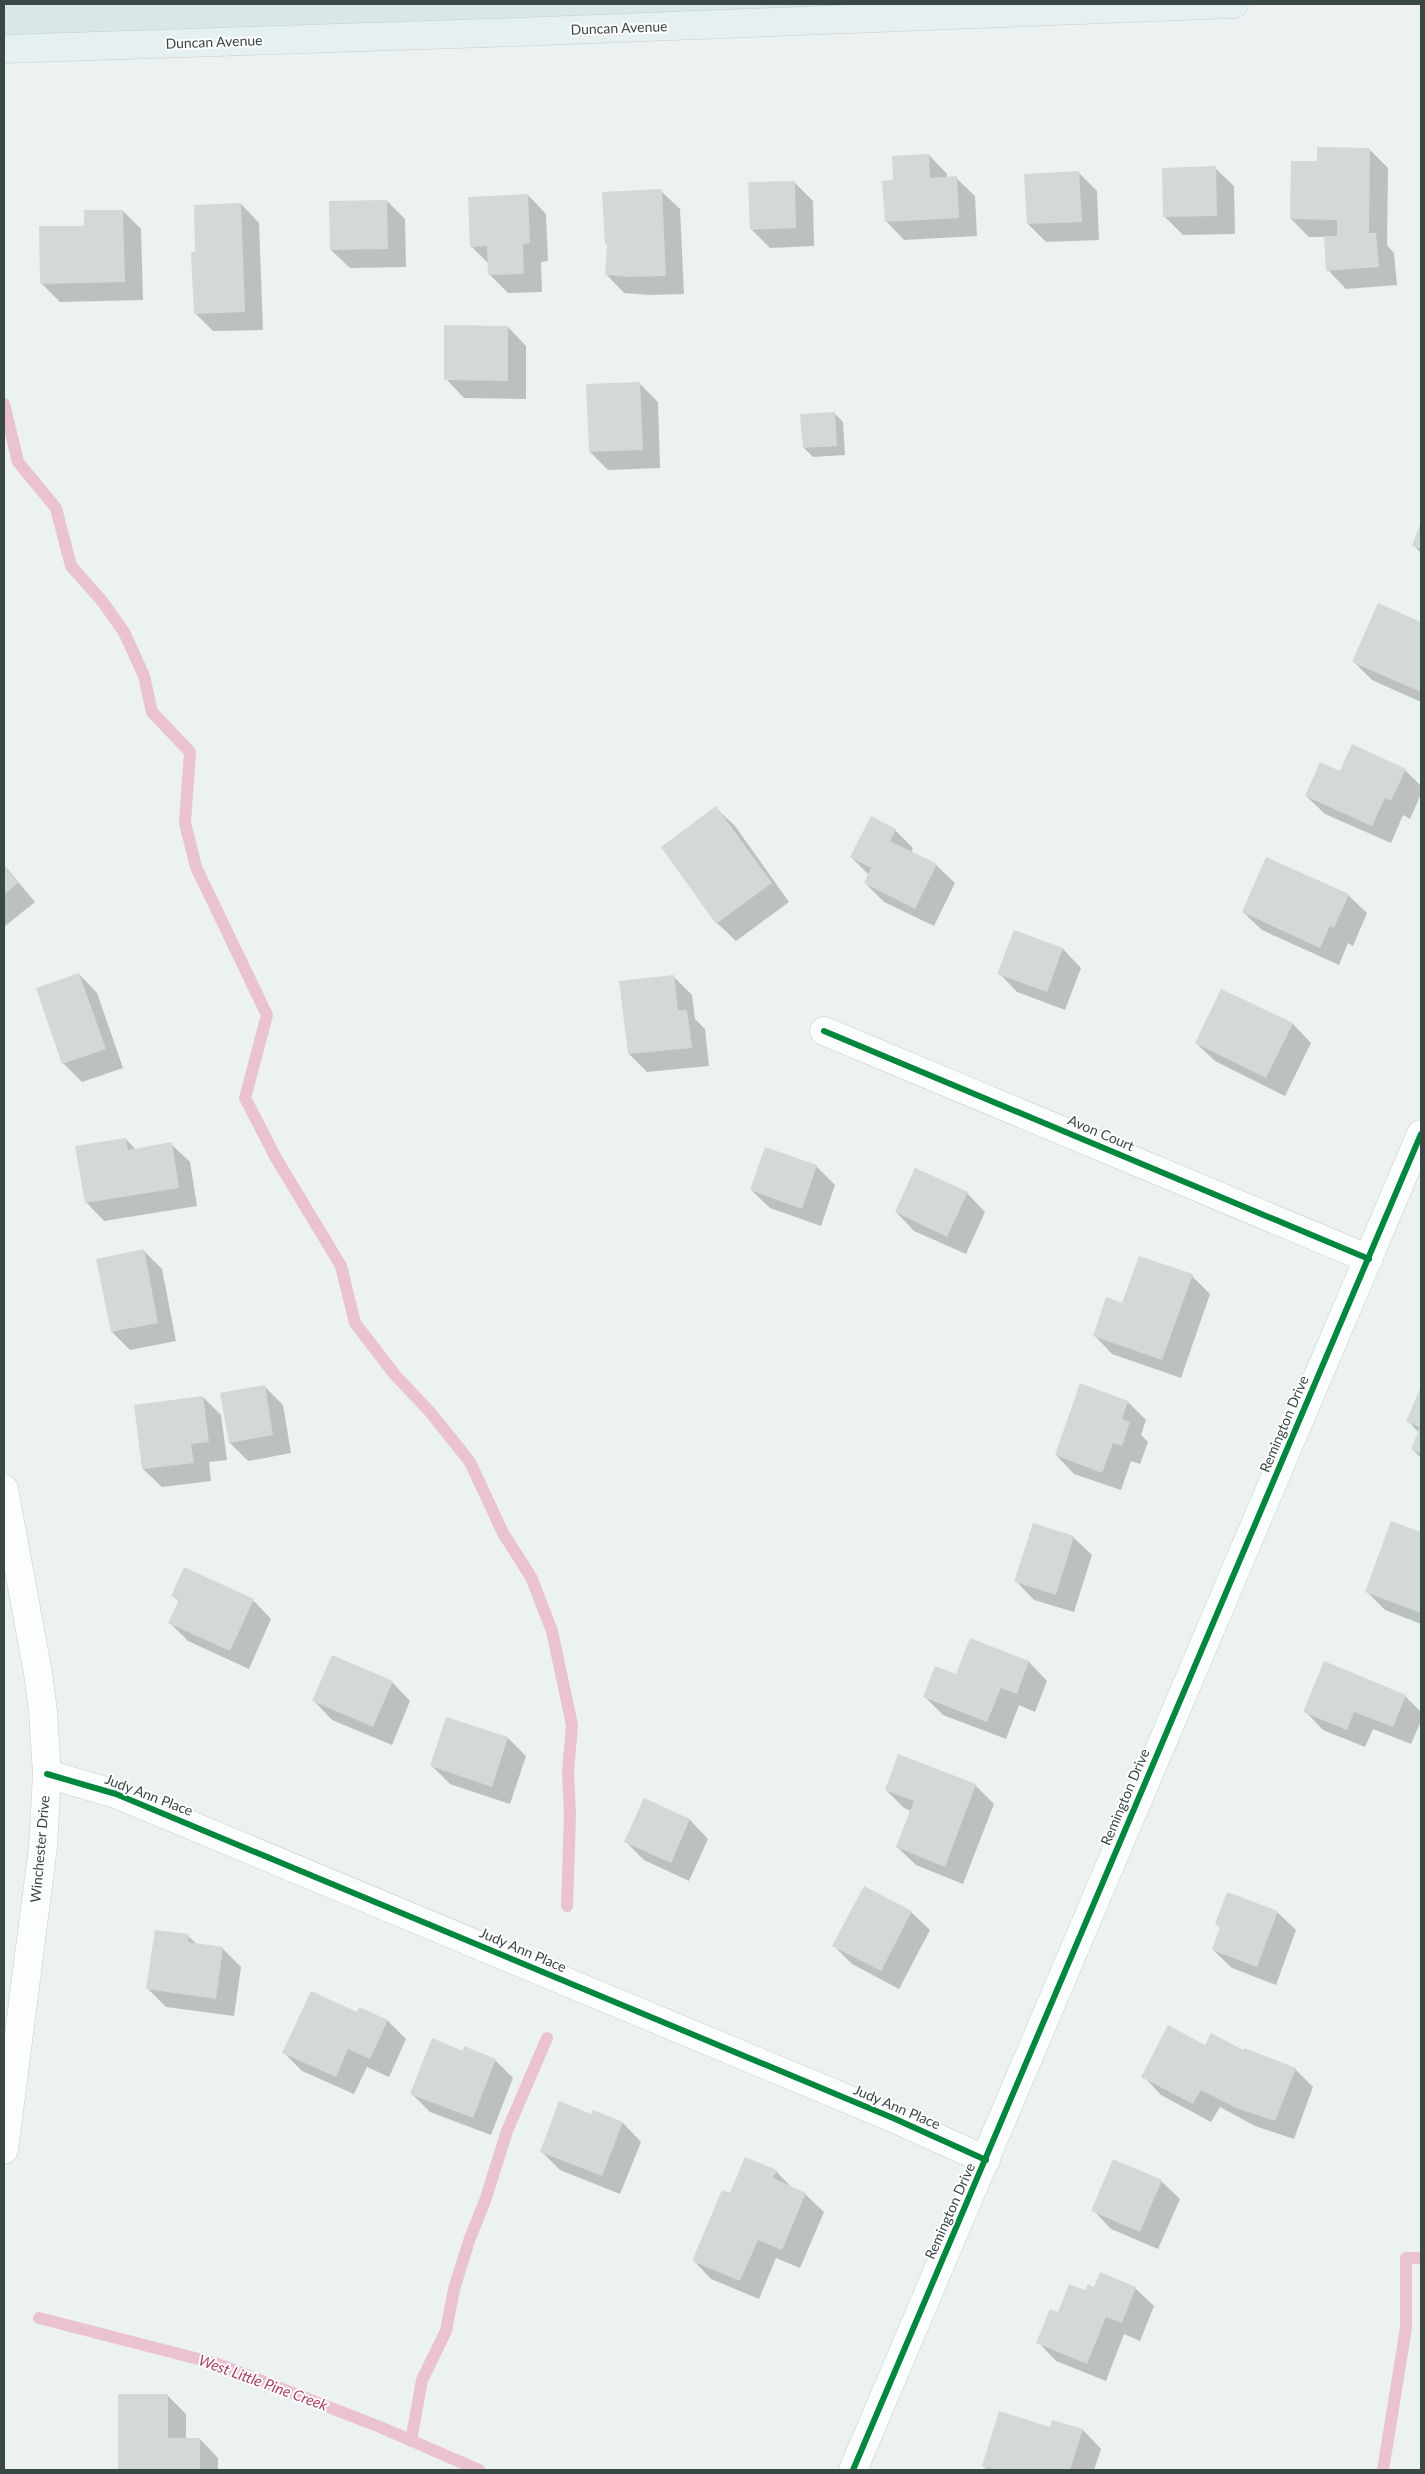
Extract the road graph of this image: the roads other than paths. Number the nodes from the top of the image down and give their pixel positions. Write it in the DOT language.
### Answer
graph roads {
  1 [pos="1234,4"];
  2 [pos="4,49"];
  3 [pos="824,1031"];
  4 [pos="1421,1134"];
  5 [pos="1369,1258"];
  6 [pos="4,1490"];
  7 [pos="47,1774"];
  8 [pos="4,2150"];
  9 [pos="986,2160"];
  10 [pos="853,2470"];
  1 -- 2 [label="main road, Duncan Avenue"];
  3 -- 5 [label="street, Avon Court"];
  4 -- 5 [label="street, Remington Drive"];
  5 -- 9 [label="street, Remington Drive"];
  6 -- 7 [label="street, Winchester Drive"];
  7 -- 8 [label="street, Winchester Drive"];
  7 -- 9 [label="street, Judy Ann Place"];
  9 -- 10 [label="street, Remington Drive"];
}
